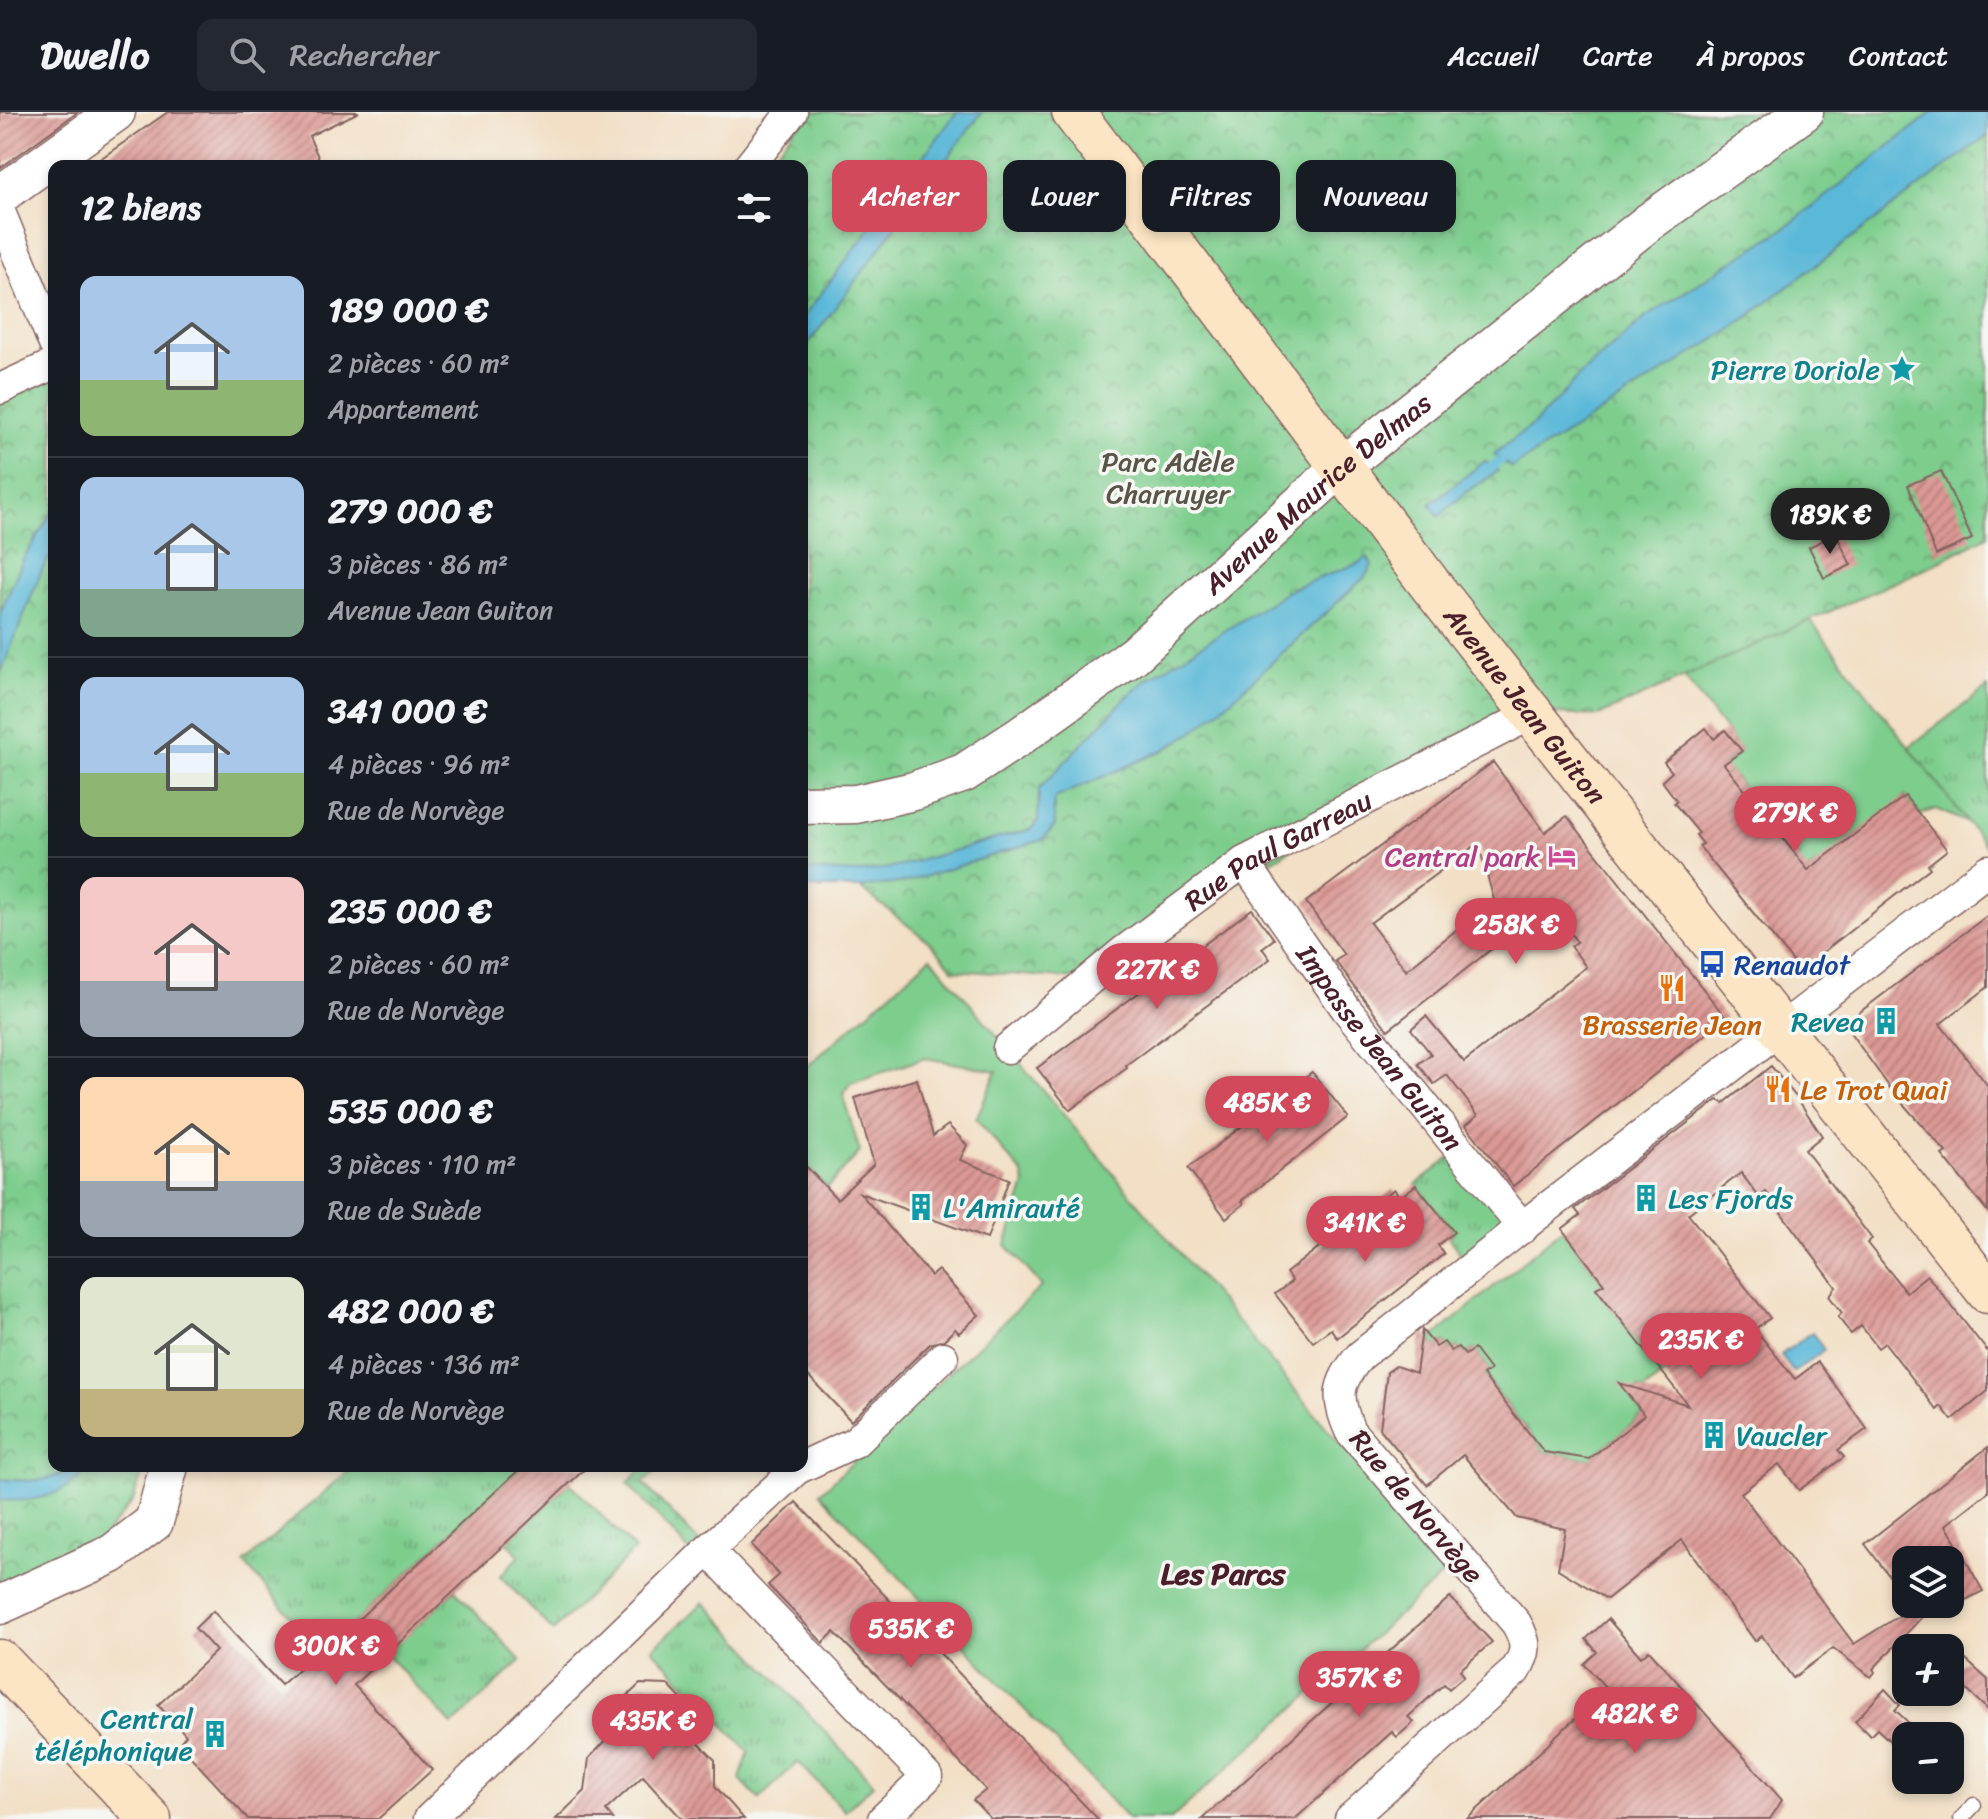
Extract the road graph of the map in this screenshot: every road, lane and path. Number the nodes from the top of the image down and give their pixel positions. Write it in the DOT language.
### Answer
graph roads {
  1 [pos="116,112"];
  2 [pos="792,112"];
  3 [pos="1073,112"];
  4 [pos="1804,112"];
  5 [pos="49,160"];
  6 [pos="754,160"];
  7 [pos="48,161"];
  8 [pos="0,195"];
  9 [pos="0,212"];
  10 [pos="48,329"];
  11 [pos="48,367"];
  12 [pos="0,389"];
  13 [pos="1341,467"];
  14 [pos="1532,714"];
  15 [pos="808,805"];
  16 [pos="1244,862"];
  17 [pos="1988,870"];
  18 [pos="1781,1029"];
  19 [pos="1008,1048"];
  20 [pos="1523,1228"];
  21 [pos="1988,1292"];
  22 [pos="943,1357"];
  23 [pos="808,1464"];
  24 [pos="167,1472"];
  25 [pos="794,1472"];
  26 [pos="708,1550"];
  27 [pos="0,1605"];
  28 [pos="0,1661"];
  29 [pos="1974,1805"];
  30 [pos="150,1819"];
  31 [pos="429,1819"];
  32 [pos="883,1819"];
  33 [pos="1350,1819"];
  34 [pos="1961,1819"];
  1 -- 5 [label="street"];
  2 -- 6 [label="street"];
  3 -- 13 [label="main road, Avenue Jean Guiton"];
  4 -- 13 [label="street, Avenue Maurice Delmas"];
  7 -- 8 [label="street"];
  9 -- 10 [label="street"];
  11 -- 12 [label="street"];
  13 -- 14 [label="main road, Avenue Jean Guiton"];
  13 -- 15 [label="street, Avenue Maurice Delmas"];
  14 -- 16 [label="street, Rue Paul Garreau"];
  14 -- 18 [label="main road, Avenue Jean Guiton"];
  16 -- 19 [label="street, Rue Paul Garreau"];
  16 -- 20 [label="street, Impasse Jean Guiton"];
  17 -- 18 [label="street, Rue de Norvège"];
  18 -- 20 [label="street, Rue de Norvège"];
  18 -- 21 [label="main road, Avenue Jean Guiton"];
  20 -- 33 [label="street, Rue de Norvège"];
  22 -- 23 [label="street"];
  24 -- 27 [label="street"];
  25 -- 26 [label="street"];
  26 -- 31 [label="street"];
  26 -- 32 [label="street"];
  28 -- 30 [label="main road"];
  29 -- 34 [label="lane"];
}
